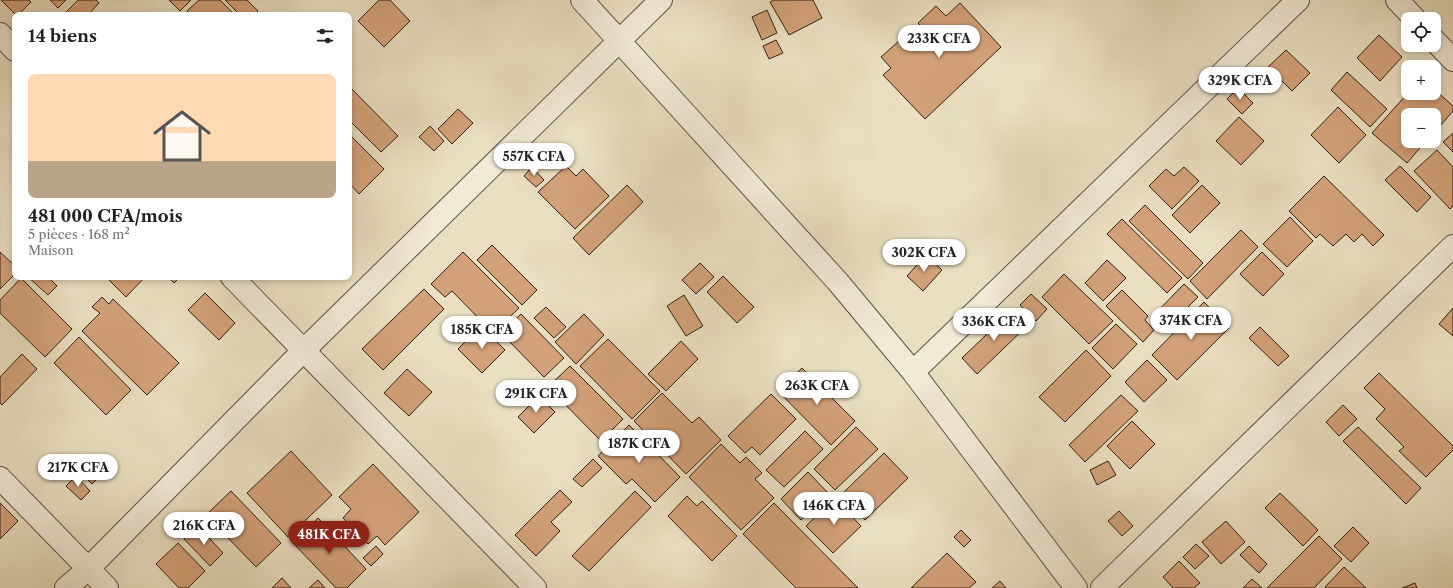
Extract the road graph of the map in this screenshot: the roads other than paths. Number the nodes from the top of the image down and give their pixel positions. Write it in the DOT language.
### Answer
graph roads {
  1 [pos="582,0"];
  2 [pos="661,0"];
  3 [pos="1298,0"];
  4 [pos="1397,0"];
  5 [pos="1408,12"];
  6 [pos="0,34"];
  7 [pos="619,41"];
  8 [pos="12,47"];
  9 [pos="1441,47"];
  10 [pos="1453,60"];
  11 [pos="1453,246"];
  12 [pos="235,280"];
  13 [pos="303,351"];
  14 [pos="913,372"];
  15 [pos="0,478"];
  16 [pos="88,568"];
  17 [pos="66,588"];
  18 [pos="107,588"];
  19 [pos="535,588"];
  20 [pos="1076,588"];
  21 [pos="1102,588"];
  1 -- 7 [label="street"];
  2 -- 7 [label="street"];
  3 -- 14 [label="street"];
  4 -- 5 [label="street"];
  6 -- 8 [label="street"];
  7 -- 13 [label="street"];
  7 -- 14 [label="street"];
  9 -- 10 [label="street"];
  11 -- 21 [label="street"];
  12 -- 13 [label="street"];
  13 -- 16 [label="street"];
  13 -- 19 [label="street"];
  14 -- 20 [label="street"];
  15 -- 16 [label="street"];
  16 -- 17 [label="street"];
  16 -- 18 [label="street"];
}
